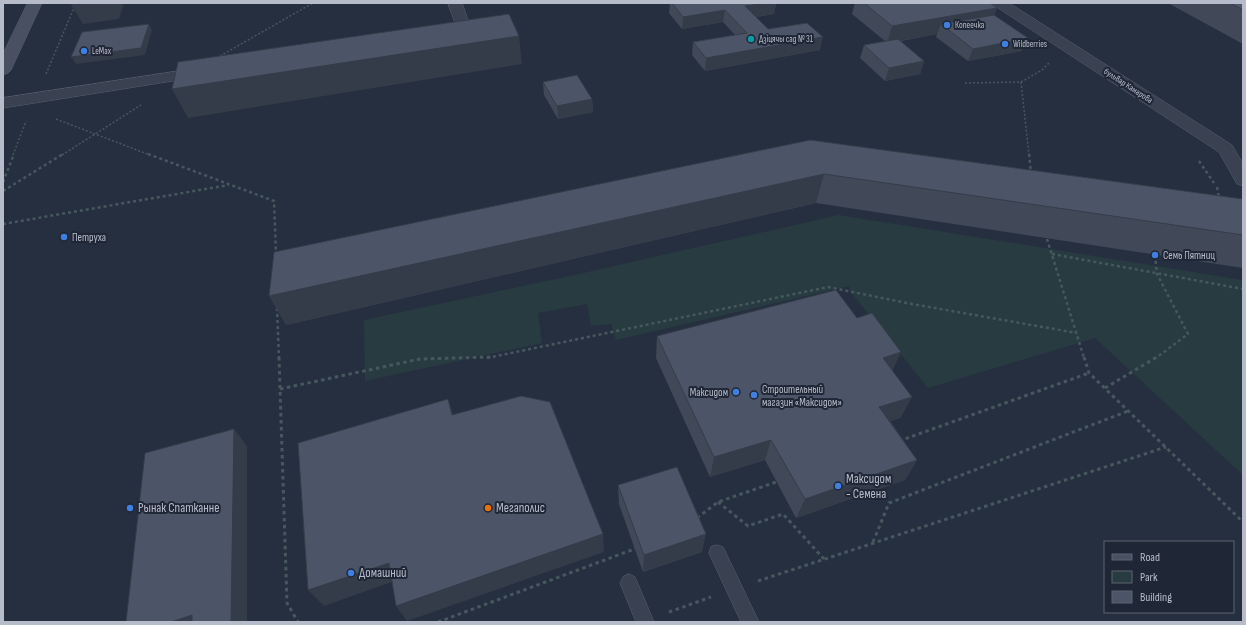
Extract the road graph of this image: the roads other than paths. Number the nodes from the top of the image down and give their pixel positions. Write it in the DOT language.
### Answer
graph roads {
  1 [pos="35,3"];
  2 [pos="455,3"];
  3 [pos="1000,3"];
  4 [pos="434,36"];
  5 [pos="223,69"];
  6 [pos="3,70"];
  7 [pos="3,103"];
  8 [pos="1243,180"];
  9 [pos="717,554"];
  10 [pos="629,584"];
  11 [pos="644,621"];
  12 [pos="750,622"];
  1 -- 6 [label="street"];
  2 -- 4 [label="street"];
  3 -- 8 [label="street, бульвар Камарова"];
  5 -- 7 [label="street"];
  9 -- 12 [label="lane"];
  10 -- 11 [label="lane"];
}
